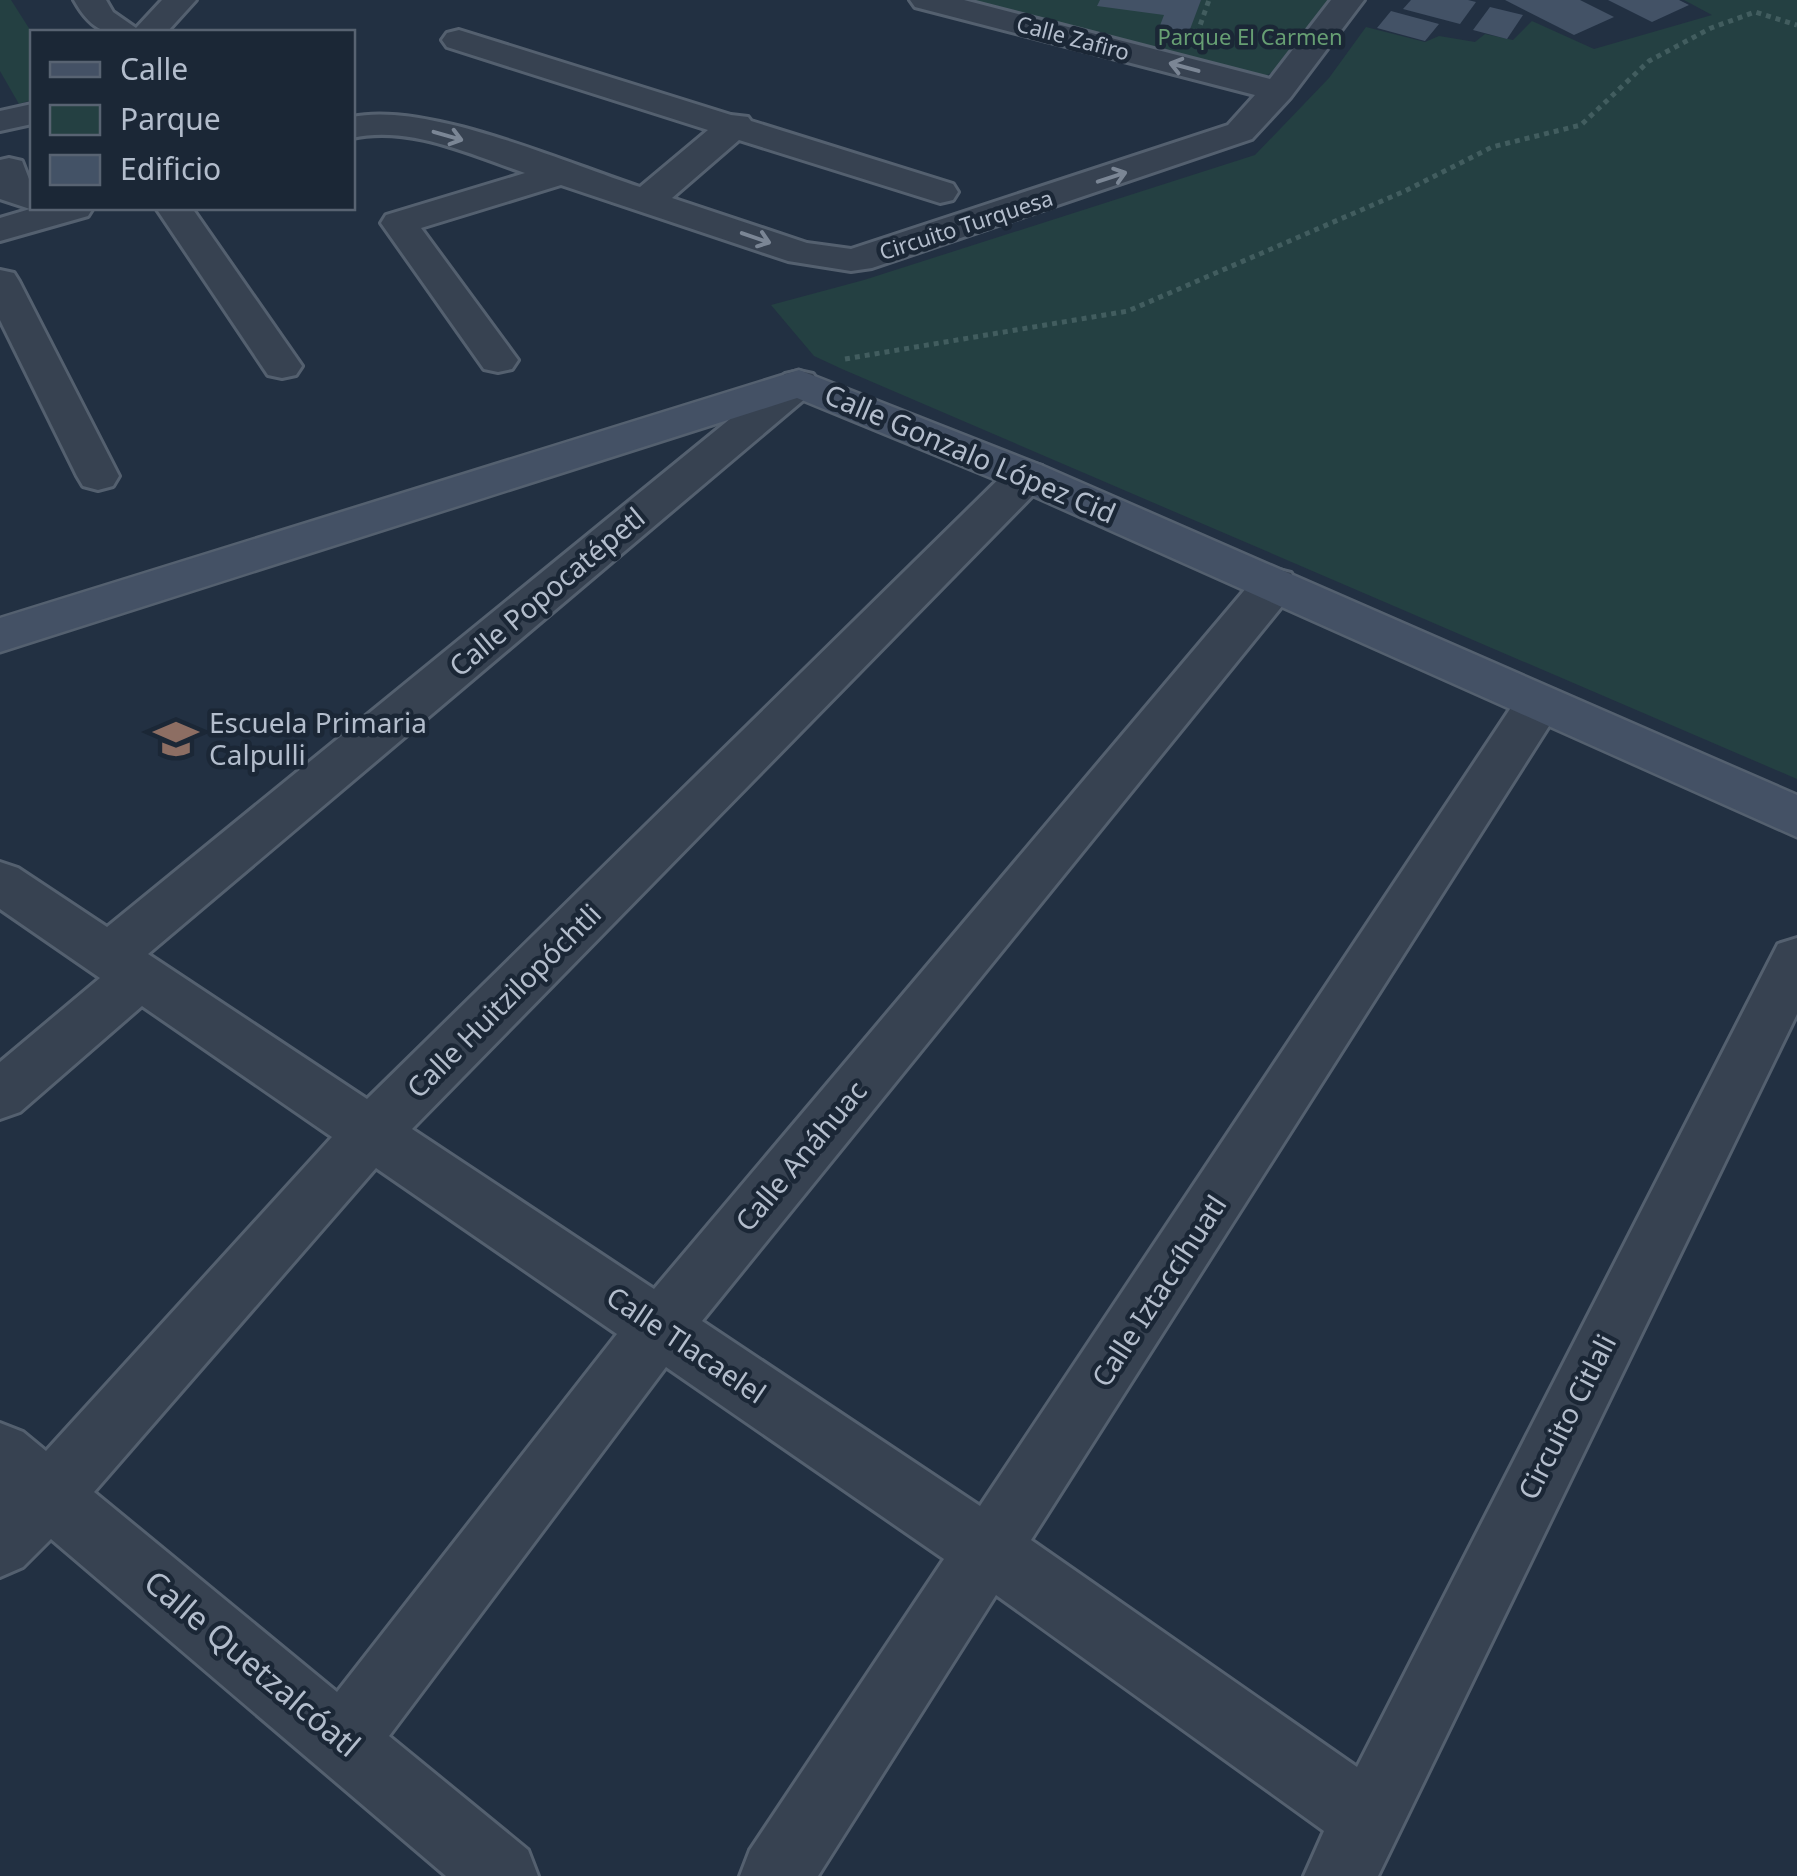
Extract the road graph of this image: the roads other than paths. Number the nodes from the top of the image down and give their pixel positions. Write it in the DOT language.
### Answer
graph roads {
  1 [pos="90,0"];
  2 [pos="926,0"];
  3 [pos="1348,0"];
  4 [pos="164,17"];
  5 [pos="119,30"];
  6 [pos="195,30"];
  7 [pos="459,40"];
  8 [pos="1278,91"];
  9 [pos="30,114"];
  10 [pos="0,121"];
  11 [pos="736,124"];
  12 [pos="355,127"];
  13 [pos="14,164"];
  14 [pos="559,174"];
  15 [pos="940,192"];
  16 [pos="30,198"];
  17 [pos="646,200"];
  18 [pos="68,210"];
  19 [pos="175,210"];
  20 [pos="0,230"];
  21 [pos="0,281"];
  22 [pos="498,360"];
  23 [pos="282,366"];
  24 [pos="799,383"];
  25 [pos="98,476"];
  26 [pos="1027,476"];
  27 [pos="1275,584"];
  28 [pos="0,634"];
  29 [pos="1539,704"];
  30 [pos="1797,816"];
  31 [pos="0,882"];
  32 [pos="1797,959"];
  33 [pos="126,964"];
  34 [pos="0,1095"];
  35 [pos="374,1131"];
  36 [pos="660,1327"];
  37 [pos="25,1474"];
  38 [pos="0,1544"];
  39 [pos="990,1551"];
  40 [pos="343,1740"];
  41 [pos="1366,1818"];
  42 [pos="502,1876"];
  43 [pos="776,1876"];
  44 [pos="1340,1876"];
  1 -- 5 [label="street"];
  8 -- 2 [label="street, Calle Zafiro, one-way"];
  3 -- 8 [label="street, Circuito Turquesa"];
  4 -- 6 [label="street"];
  7 -- 11 [label="street"];
  17 -- 8 [label="street, Circuito Turquesa, one-way"];
  9 -- 10 [label="street"];
  11 -- 15 [label="street"];
  11 -- 17 [label="street"];
  12 -- 14 [label="street, Circuito Turquesa, one-way"];
  13 -- 16 [label="street"];
  14 -- 17 [label="street, Circuito Turquesa"];
  14 -- 22 [label="street"];
  18 -- 20 [label="street"];
  19 -- 23 [label="street"];
  21 -- 25 [label="street"];
  24 -- 26 [label="street, Calle Gonzalo López Cid"];
  24 -- 28 [label="street, Calle Gonzalo López Cid"];
  24 -- 33 [label="street, Calle Popocatépetl"];
  26 -- 27 [label="street, Calle Gonzalo López Cid"];
  26 -- 35 [label="street, Calle Huitzilopóchtli"];
  27 -- 29 [label="street, Calle Gonzalo López Cid"];
  27 -- 36 [label="street, Calle Anáhuac"];
  29 -- 30 [label="street, Calle Gonzalo López Cid"];
  29 -- 39 [label="street, Calle Iztaccíhuatl"];
  31 -- 33 [label="street, Calle Tlacaelel"];
  32 -- 41 [label="street, Circuito Citlali"];
  33 -- 34 [label="street, Calle Popocatépetl"];
  33 -- 35 [label="street, Calle Tlacaelel"];
  35 -- 36 [label="street, Calle Tlacaelel"];
  35 -- 37 [label="street, Calle Huitzilopóchtli"];
  36 -- 39 [label="street, Calle Tlacaelel"];
  36 -- 40 [label="street, Calle Anáhuac"];
  37 -- 38 [label="street, Calle Huitzilopóchtli"];
  37 -- 40 [label="street, Calle Quetzalcóatl"];
  39 -- 41 [label="street, Calle Tlacaelel"];
  39 -- 43 [label="street, Calle Iztaccíhuatl"];
  40 -- 42 [label="street, Calle Quetzalcóatl"];
  41 -- 44 [label="street, Circuito Citlali"];
}
